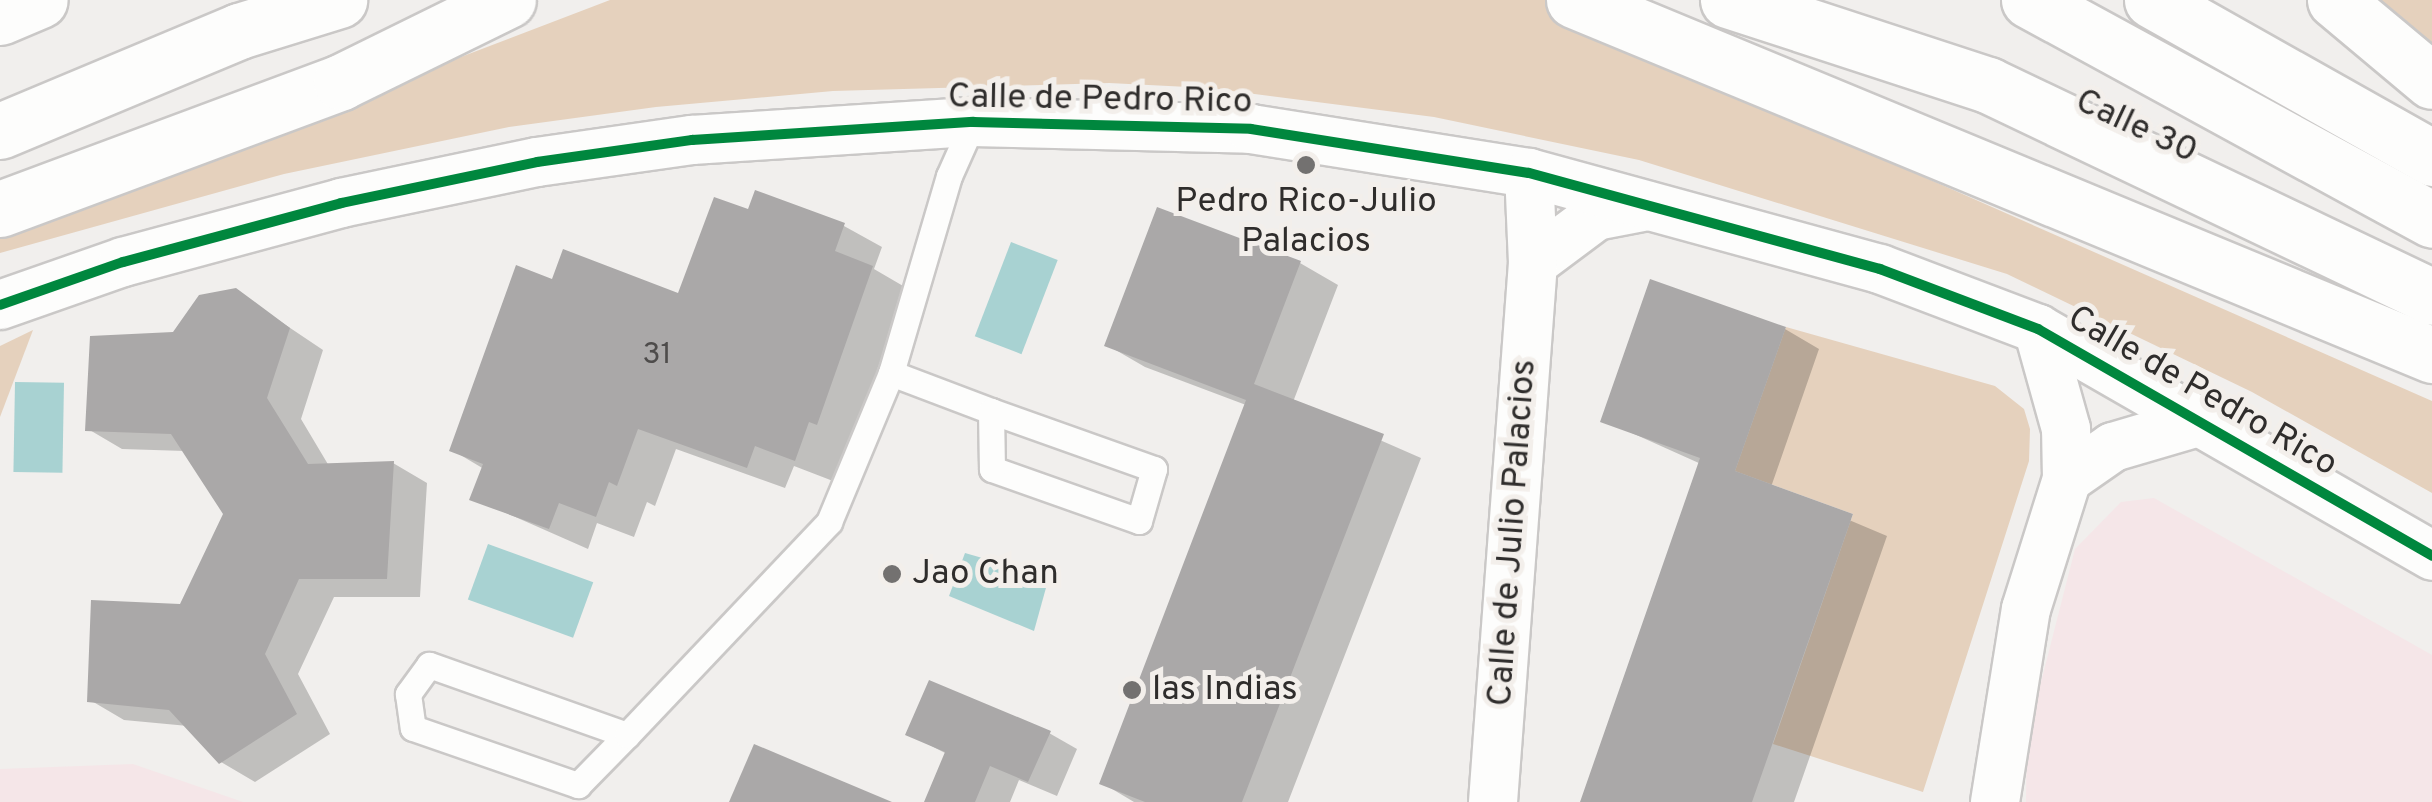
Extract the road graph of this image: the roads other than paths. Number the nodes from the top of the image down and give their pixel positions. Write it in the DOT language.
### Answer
graph roads {
  1 [pos="40,0"];
  2 [pos="214,0"];
  3 [pos="339,0"];
  4 [pos="508,0"];
  5 [pos="1574,0"];
  6 [pos="1728,0"];
  7 [pos="1836,0"];
  8 [pos="2029,0"];
  9 [pos="2152,0"];
  10 [pos="2335,0"];
  11 [pos="0,17"];
  12 [pos="2432,58"];
  13 [pos="2432,81"];
  14 [pos="0,95"];
  15 [pos="972,122"];
  16 [pos="0,132"];
  17 [pos="2417,152"];
  18 [pos="1529,173"];
  19 [pos="1648,206"];
  20 [pos="0,208"];
  21 [pos="2432,220"];
  22 [pos="1533,263"];
  23 [pos="2432,264"];
  24 [pos="2432,298"];
  25 [pos="0,306"];
  26 [pos="2038,329"];
  27 [pos="2432,354"];
  28 [pos="891,373"];
  29 [pos="992,411"];
  30 [pos="2198,422"];
  31 [pos="2068,479"];
  32 [pos="2432,556"];
  33 [pos="627,735"];
  34 [pos="1492,802"];
  35 [pos="1995,802"];
  1 -- 11 [label="highway"];
  2 -- 14 [label="highway"];
  3 -- 16 [label="highway"];
  4 -- 20 [label="highway"];
  5 -- 27 [label="highway"];
  6 -- 24 [label="highway"];
  7 -- 23 [label="highway, Calle 30"];
  8 -- 21 [label="highway"];
  9 -- 17 [label="highway"];
  10 -- 12 [label="highway"];
  10 -- 13 [label="highway"];
  15 -- 18 [label="street, Calle de Pedro Rico"];
  15 -- 25 [label="street, Calle de Pedro Rico"];
  15 -- 28 [label="lane"];
  18 -- 19 [label="street, Calle de Pedro Rico"];
  18 -- 22 [label="street, Calle de Julio Palacios"];
  19 -- 22 [label="street"];
  19 -- 26 [label="street, Calle de Pedro Rico"];
  22 -- 34 [label="street, Calle de Julio Palacios"];
  26 -- 30 [label="street, Calle de Pedro Rico"];
  26 -- 31 [label="street"];
  28 -- 29 [label="lane"];
  28 -- 33 [label="lane"];
  29 -- 29 [label="lane"];
  30 -- 31 [label="street"];
  30 -- 32 [label="street, Calle de Pedro Rico"];
  31 -- 35 [label="street"];
  33 -- 33 [label="lane"];
}
